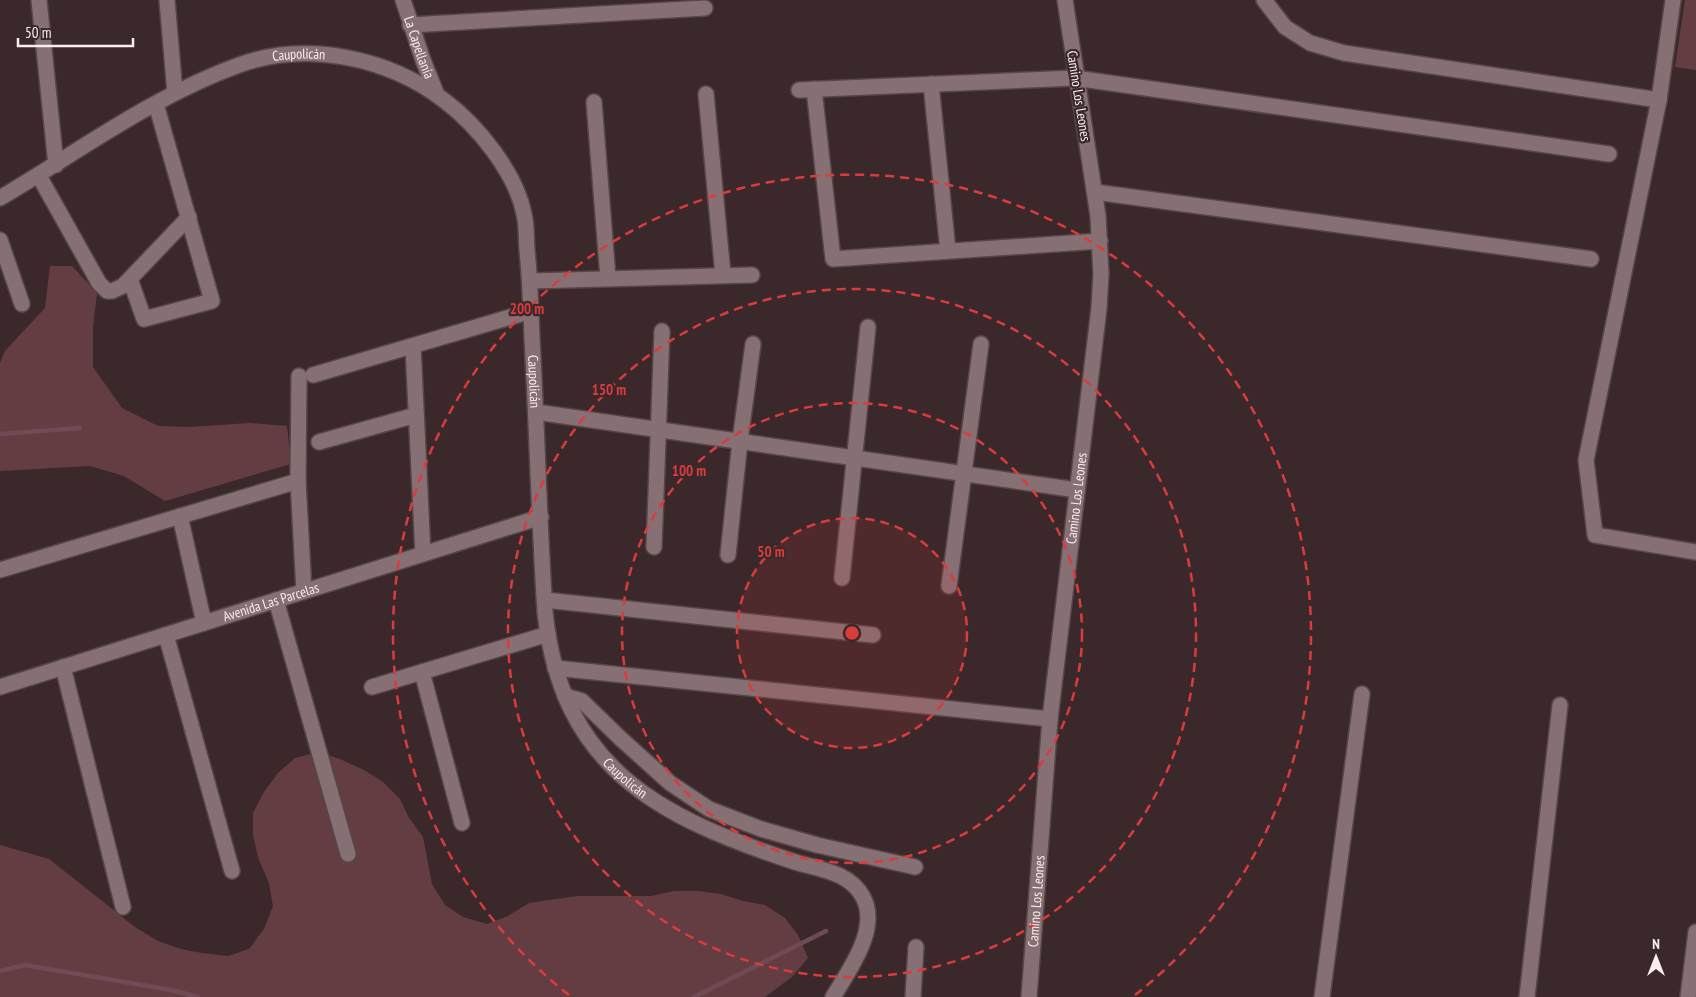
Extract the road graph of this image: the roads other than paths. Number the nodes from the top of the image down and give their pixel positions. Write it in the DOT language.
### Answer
graph roads {
  1 [pos="39,0"];
  2 [pos="167,0"];
  3 [pos="403,0"];
  4 [pos="1064,0"];
  5 [pos="1264,0"];
  6 [pos="1673,0"];
  7 [pos="678,5"];
  8 [pos="705,8"];
  9 [pos="410,25"];
  10 [pos="1075,78"];
  11 [pos="931,84"];
  12 [pos="175,92"];
  13 [pos="706,94"];
  14 [pos="437,95"];
  15 [pos="1658,100"];
  16 [pos="594,102"];
  17 [pos="156,104"];
  18 [pos="1609,154"];
  19 [pos="56,165"];
  20 [pos="39,176"];
  21 [pos="1095,192"];
  22 [pos="0,198"];
  23 [pos="189,217"];
  24 [pos="0,240"];
  25 [pos="1100,240"];
  26 [pos="948,251"];
  27 [pos="1591,259"];
  28 [pos="723,275"];
  29 [pos="752,275"];
  30 [pos="608,278"];
  31 [pos="130,279"];
  32 [pos="530,280"];
  33 [pos="22,304"];
  34 [pos="531,311"];
  35 [pos="868,327"];
  36 [pos="662,332"];
  37 [pos="753,344"];
  38 [pos="980,344"];
  39 [pos="413,346"];
  40 [pos="536,412"];
  41 [pos="416,415"];
  42 [pos="659,429"];
  43 [pos="740,441"];
  44 [pos="319,442"];
  45 [pos="854,457"];
  46 [pos="964,473"];
  47 [pos="298,481"];
  48 [pos="1077,490"];
  49 [pos="180,516"];
  50 [pos="541,517"];
  51 [pos="654,548"];
  52 [pos="1696,552"];
  53 [pos="423,554"];
  54 [pos="728,555"];
  55 [pos="0,570"];
  56 [pos="842,578"];
  57 [pos="949,586"];
  58 [pos="304,591"];
  59 [pos="276,600"];
  60 [pos="545,600"];
  61 [pos="204,623"];
  62 [pos="548,634"];
  63 [pos="166,635"];
  64 [pos="874,635"];
  65 [pos="63,667"];
  66 [pos="555,668"];
  67 [pos="422,672"];
  68 [pos="0,687"];
  69 [pos="372,687"];
  70 [pos="1362,694"];
  71 [pos="565,696"];
  72 [pos="1560,705"];
  73 [pos="1050,719"];
  74 [pos="462,823"];
  75 [pos="348,854"];
  76 [pos="916,867"];
  77 [pos="232,871"];
  78 [pos="123,907"];
  79 [pos="1696,932"];
  80 [pos="916,947"];
  81 [pos="833,997"];
  82 [pos="913,997"];
  83 [pos="1029,997"];
  84 [pos="1322,997"];
  85 [pos="1527,997"];
  86 [pos="1688,997"];
  1 -- 19 [label="street"];
  2 -- 12 [label="street"];
  3 -- 9 [label="street, La Capellanía"];
  4 -- 10 [label="street, Camino Los Leones"];
  5 -- 15 [label="street"];
  6 -- 15 [label="street"];
  7 -- 8 [label="street"];
  7 -- 9 [label="street"];
  9 -- 14 [label="street, La Capellanía"];
  10 -- 11 [label="street"];
  10 -- 18 [label="street"];
  10 -- 21 [label="street, Camino Los Leones"];
  11 -- 26 [label="street"];
  11 -- 26 [label="street"];
  12 -- 14 [label="street, Caupolicán"];
  12 -- 17 [label="street, Caupolicán"];
  13 -- 28 [label="street"];
  14 -- 32 [label="street, Caupolicán"];
  15 -- 52 [label="street"];
  16 -- 30 [label="street"];
  17 -- 19 [label="street, Caupolicán"];
  17 -- 23 [label="street"];
  19 -- 20 [label="street, Caupolicán"];
  20 -- 22 [label="street, Caupolicán"];
  20 -- 31 [label="street"];
  21 -- 25 [label="street, Camino Los Leones"];
  21 -- 27 [label="street"];
  23 -- 31 [label="street"];
  23 -- 31 [label="street"];
  24 -- 33 [label="street"];
  25 -- 26 [label="street"];
  25 -- 48 [label="street, Camino Los Leones"];
  28 -- 29 [label="street"];
  28 -- 30 [label="street"];
  30 -- 32 [label="street"];
  32 -- 34 [label="street, Caupolicán"];
  34 -- 39 [label="street"];
  34 -- 40 [label="street, Caupolicán"];
  35 -- 45 [label="street"];
  36 -- 42 [label="street"];
  37 -- 43 [label="street"];
  38 -- 46 [label="street"];
  39 -- 41 [label="street"];
  39 -- 47 [label="street"];
  40 -- 42 [label="street"];
  40 -- 50 [label="street, Caupolicán"];
  41 -- 44 [label="street"];
  41 -- 53 [label="street"];
  42 -- 43 [label="street"];
  42 -- 51 [label="street"];
  43 -- 45 [label="street"];
  43 -- 54 [label="street"];
  45 -- 46 [label="street"];
  45 -- 56 [label="street"];
  46 -- 48 [label="street"];
  46 -- 57 [label="street"];
  47 -- 49 [label="street"];
  47 -- 58 [label="street"];
  48 -- 73 [label="street, Camino Los Leones"];
  49 -- 55 [label="street"];
  49 -- 61 [label="street"];
  50 -- 53 [label="street, Avenida Las Parcelas"];
  50 -- 60 [label="street, Caupolicán"];
  53 -- 58 [label="street, Avenida Las Parcelas"];
  58 -- 59 [label="street, Avenida Las Parcelas"];
  59 -- 61 [label="street, Avenida Las Parcelas"];
  59 -- 75 [label="street"];
  60 -- 62 [label="street, Caupolicán"];
  60 -- 64 [label="street"];
  61 -- 63 [label="street, Avenida Las Parcelas"];
  62 -- 66 [label="street, Caupolicán"];
  62 -- 67 [label="street"];
  63 -- 65 [label="street, Avenida Las Parcelas"];
  63 -- 77 [label="street"];
  65 -- 68 [label="street, Avenida Las Parcelas"];
  65 -- 78 [label="street"];
  66 -- 71 [label="street, Caupolicán"];
  66 -- 73 [label="street"];
  67 -- 69 [label="street"];
  67 -- 74 [label="street"];
  70 -- 84 [label="street"];
  71 -- 76 [label="street"];
  71 -- 81 [label="street, Caupolicán"];
  72 -- 85 [label="street"];
  73 -- 83 [label="street, Camino Los Leones"];
  79 -- 86 [label="street"];
  80 -- 82 [label="street"];
}
